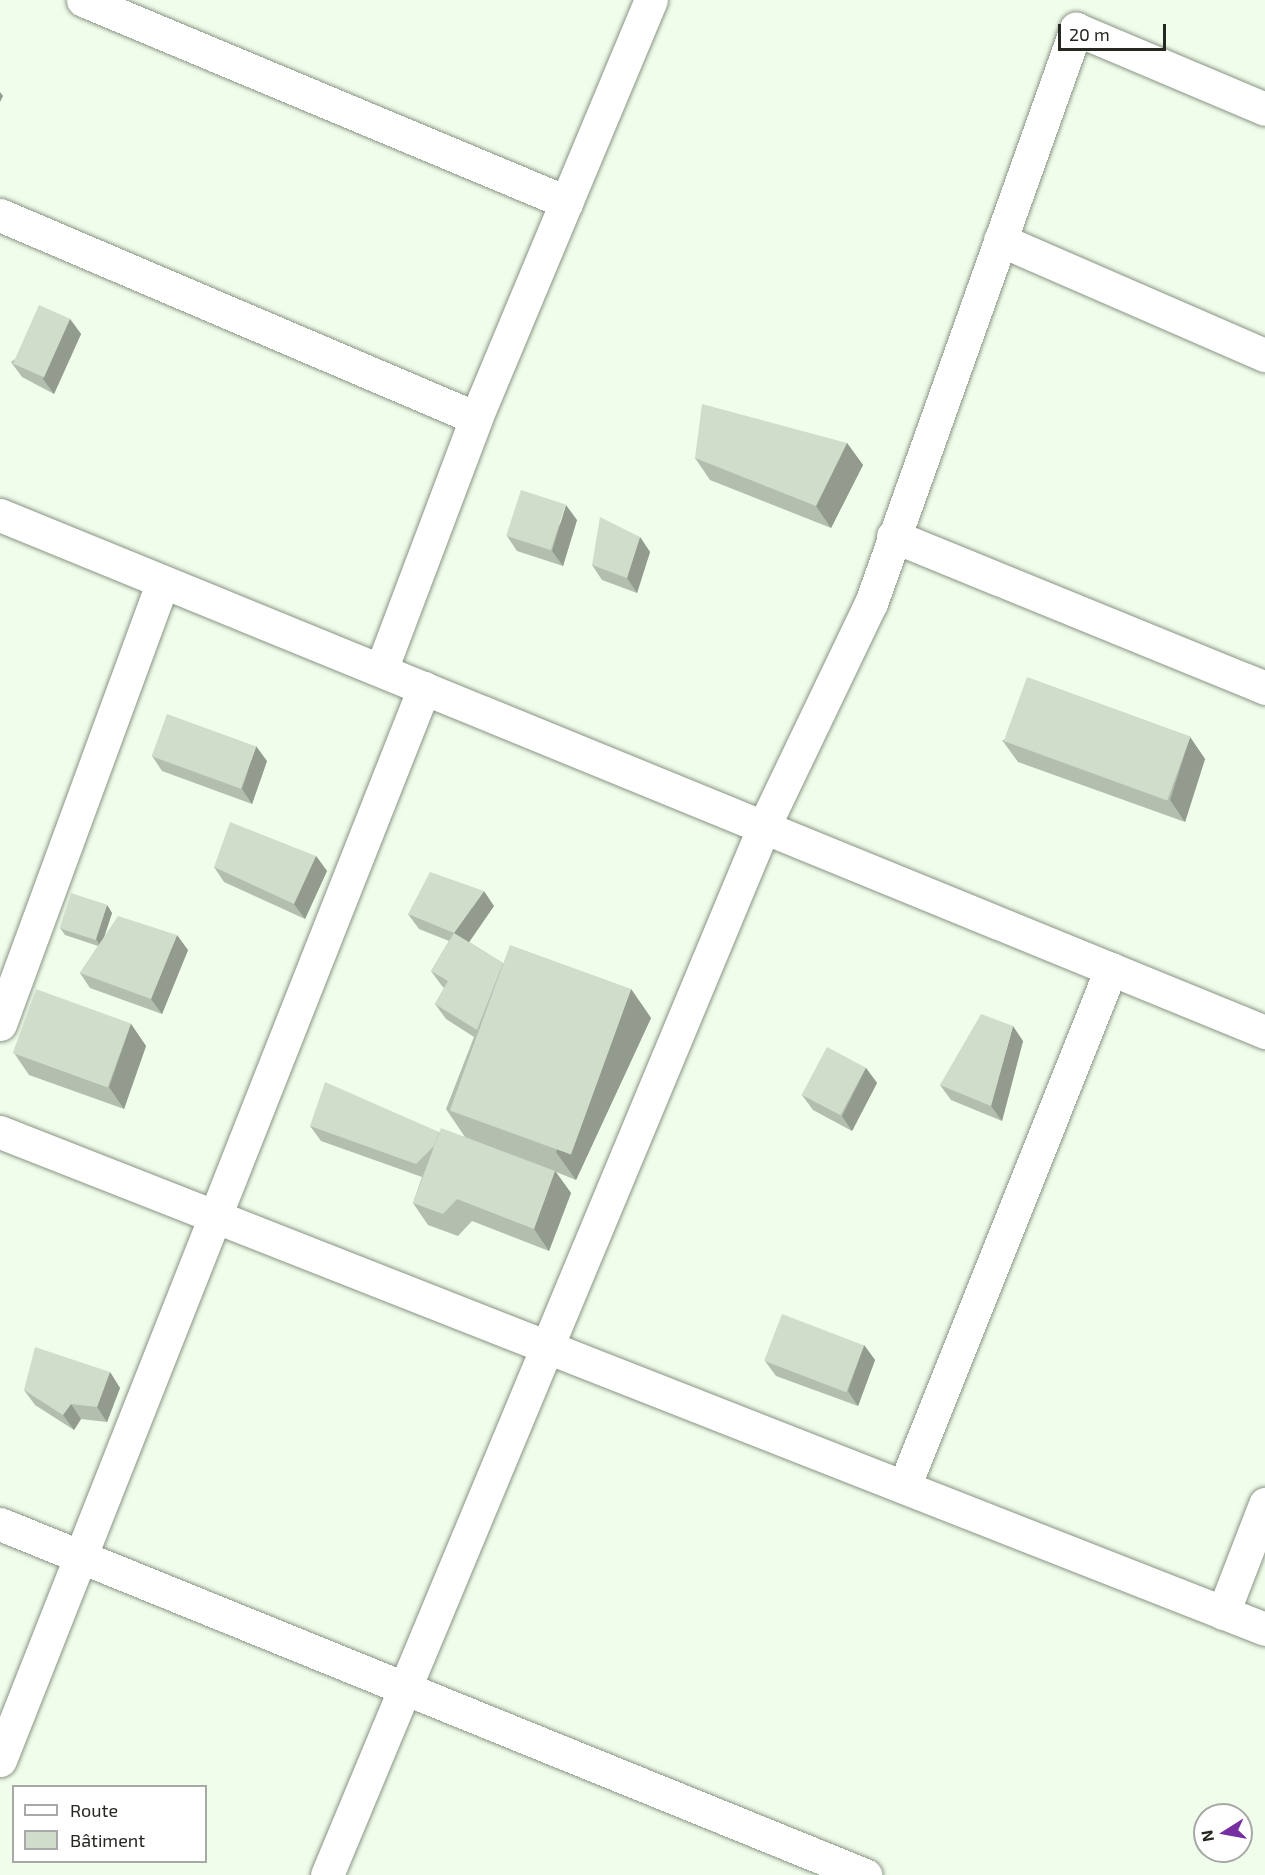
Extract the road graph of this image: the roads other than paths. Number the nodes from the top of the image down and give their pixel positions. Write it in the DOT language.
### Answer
graph roads {
  1 [pos="83,0"];
  2 [pos="651,0"];
  3 [pos="1265,110"];
  4 [pos="566,202"];
  5 [pos="0,215"];
  6 [pos="1000,240"];
  7 [pos="1265,355"];
  8 [pos="476,418"];
  9 [pos="0,515"];
  10 [pos="893,536"];
  11 [pos="163,582"];
  12 [pos="381,670"];
  13 [pos="424,688"];
  14 [pos="1265,688"];
  15 [pos="764,826"];
  16 [pos="1111,969"];
  17 [pos="0,1024"];
  18 [pos="1265,1032"];
  19 [pos="0,1132"];
  20 [pos="216,1217"];
  21 [pos="547,1347"];
  22 [pos="904,1487"];
  23 [pos="1265,1504"];
  24 [pos="0,1524"];
  25 [pos="81,1557"];
  26 [pos="1223,1613"];
  27 [pos="1265,1629"];
  28 [pos="403,1688"];
  29 [pos="0,1760"];
  30 [pos="327,1875"];
  31 [pos="865,1875"];
  1 -- 4 [label="street"];
  2 -- 4 [label="street"];
  3 -- 6 [label="street"];
  4 -- 8 [label="street"];
  5 -- 8 [label="street"];
  6 -- 7 [label="street"];
  6 -- 10 [label="street"];
  8 -- 12 [label="street"];
  9 -- 11 [label="street"];
  10 -- 14 [label="street"];
  10 -- 15 [label="street"];
  11 -- 12 [label="street"];
  11 -- 17 [label="street"];
  12 -- 13 [label="street"];
  13 -- 15 [label="street"];
  13 -- 20 [label="street"];
  15 -- 16 [label="street"];
  15 -- 21 [label="street"];
  16 -- 18 [label="street"];
  16 -- 22 [label="street"];
  19 -- 20 [label="street"];
  20 -- 21 [label="street"];
  20 -- 25 [label="street"];
  21 -- 22 [label="street"];
  21 -- 28 [label="street"];
  22 -- 26 [label="street"];
  23 -- 26 [label="street"];
  24 -- 25 [label="street"];
  25 -- 28 [label="street"];
  25 -- 29 [label="street"];
  26 -- 27 [label="street"];
  28 -- 30 [label="street"];
  28 -- 31 [label="street"];
}
